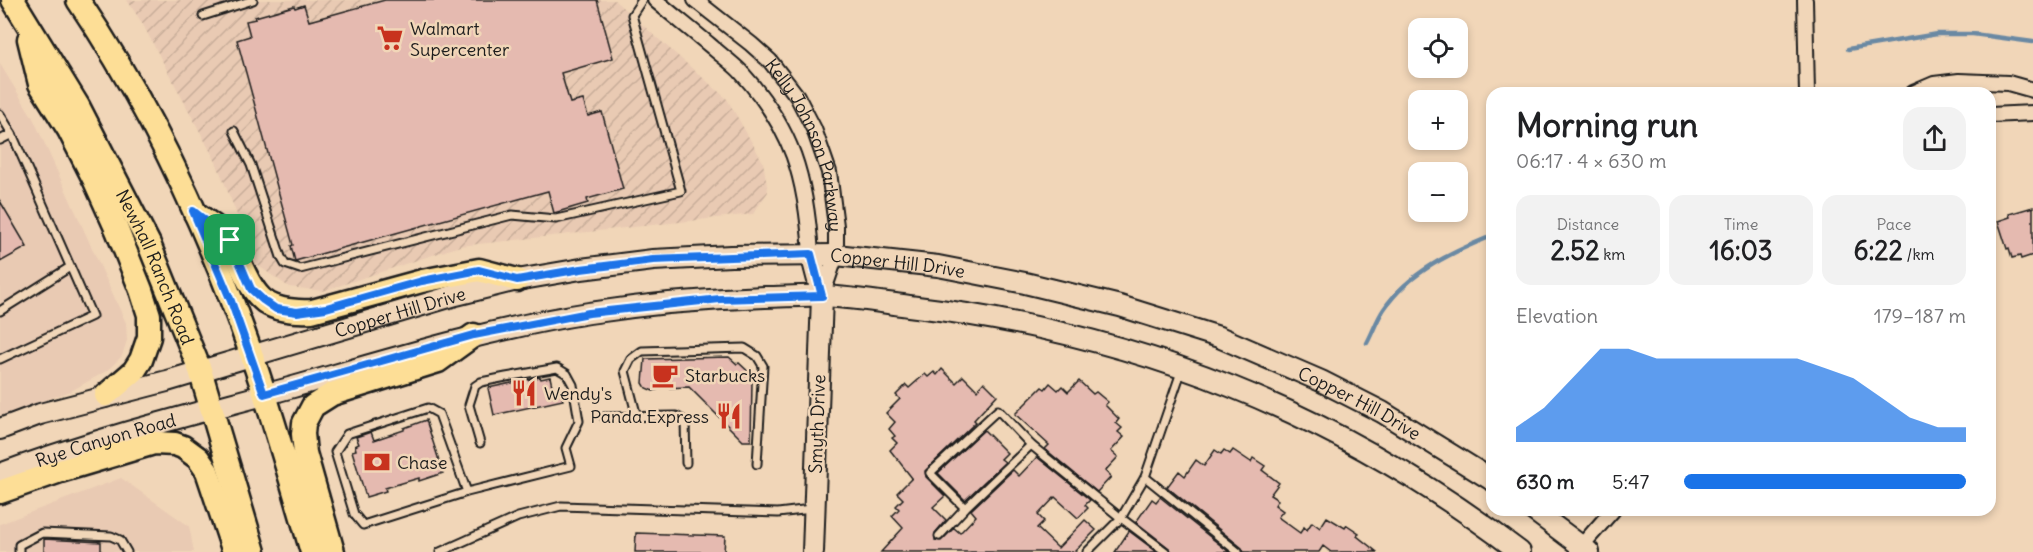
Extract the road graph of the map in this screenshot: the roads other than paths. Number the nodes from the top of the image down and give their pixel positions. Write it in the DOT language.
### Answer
graph roads {
  1 [pos="78,0"];
  2 [pos="253,0"];
  3 [pos="642,0"];
  4 [pos="655,0"];
  5 [pos="695,0"];
  6 [pos="1805,0"];
  7 [pos="18,7"];
  8 [pos="203,16"];
  9 [pos="1807,87"];
  10 [pos="1927,87"];
  11 [pos="1978,87"];
  12 [pos="1986,87"];
  13 [pos="2033,90"];
  14 [pos="2033,113"];
  15 [pos="0,114"];
  16 [pos="1996,115"];
  17 [pos="234,131"];
  18 [pos="12,134"];
  19 [pos="0,141"];
  20 [pos="193,211"];
  21 [pos="811,254"];
  22 [pos="836,255"];
  23 [pos="70,267"];
  24 [pos="517,280"];
  25 [pos="822,296"];
  26 [pos="0,310"];
  27 [pos="474,335"];
  28 [pos="252,356"];
  29 [pos="0,359"];
  30 [pos="1183,367"];
  31 [pos="200,370"];
  32 [pos="264,394"];
  33 [pos="106,395"];
  34 [pos="212,408"];
  35 [pos="604,417"];
  36 [pos="637,417"];
  37 [pos="0,429"];
  38 [pos="480,443"];
  39 [pos="1031,446"];
  40 [pos="686,462"];
  41 [pos="757,464"];
  42 [pos="0,474"];
  43 [pos="1486,476"];
  44 [pos="1146,477"];
  45 [pos="0,492"];
  46 [pos="467,492"];
  47 [pos="964,508"];
  48 [pos="814,509"];
  49 [pos="1540,516"];
  50 [pos="1608,516"];
  51 [pos="1120,518"];
  52 [pos="939,536"];
  53 [pos="1582,551"];
  54 [pos="19,552"];
  55 [pos="127,552"];
  56 [pos="234,552"];
  57 [pos="254,552"];
  58 [pos="312,552"];
  59 [pos="333,552"];
  60 [pos="440,552"];
  61 [pos="813,552"];
  62 [pos="1087,552"];
  63 [pos="1166,552"];
  64 [pos="1238,552"];
  65 [pos="1520,552"];
  1 -- 20 [label="main road"];
  2 -- 8 [label="lane"];
  3 -- 17 [label="lane"];
  4 -- 21 [label="street, Kelly Johnson Parkway"];
  5 -- 22 [label="street, Kelly Johnson Parkway"];
  6 -- 9 [label="street"];
  7 -- 31 [label="main road, Newhall Ranch Road"];
  7 -- 33 [label="main road"];
  10 -- 11 [label="street"];
  12 -- 13 [label="street"];
  14 -- 16 [label="street"];
  15 -- 18 [label="lane"];
  18 -- 19 [label="lane"];
  18 -- 23 [label="lane"];
  20 -- 24 [label="main road"];
  20 -- 28 [label="main road"];
  21 -- 22 [label="main road, Copper Hill Drive"];
  21 -- 24 [label="main road, Copper Hill Drive"];
  21 -- 25 [label="main road, Kelly Johnson Parkway"];
  22 -- 25 [label="street, Kelly Johnson Parkway"];
  22 -- 43 [label="main road, Copper Hill Drive"];
  23 -- 26 [label="lane"];
  23 -- 29 [label="lane"];
  24 -- 28 [label="main road, Copper Hill Drive"];
  25 -- 27 [label="main road, Copper Hill Drive"];
  25 -- 30 [label="main road, Copper Hill Drive"];
  25 -- 48 [label="main road, Smyth Drive"];
  27 -- 32 [label="main road, Copper Hill Drive"];
  27 -- 59 [label="main road"];
  28 -- 31 [label="main road, Copper Hill Drive"];
  28 -- 32 [label="main road"];
  30 -- 44 [label="lane"];
  30 -- 65 [label="main road, Copper Hill Drive"];
  31 -- 33 [label="main road, Copper Hill Drive"];
  31 -- 34 [label="main road, Newhall Ranch Road"];
  32 -- 34 [label="main road, Copper Hill Drive"];
  32 -- 58 [label="main road"];
  33 -- 37 [label="main road"];
  34 -- 42 [label="main road, Rye Canyon Road"];
  34 -- 57 [label="main road, Newhall Ranch Road"];
  35 -- 36 [label="lane"];
  36 -- 40 [label="lane"];
  36 -- 41 [label="lane"];
  38 -- 46 [label="lane"];
  39 -- 47 [label="lane"];
  39 -- 47 [label="lane"];
  39 -- 51 [label="lane"];
  44 -- 51 [label="lane"];
  44 -- 64 [label="lane"];
  45 -- 56 [label="main road"];
  46 -- 46 [label="lane"];
  47 -- 52 [label="lane"];
  48 -- 60 [label="lane"];
  48 -- 61 [label="main road, Smyth Drive"];
  49 -- 53 [label="main road"];
  50 -- 53 [label="street"];
  51 -- 62 [label="lane"];
  51 -- 63 [label="lane"];
  54 -- 55 [label="lane"];
}
